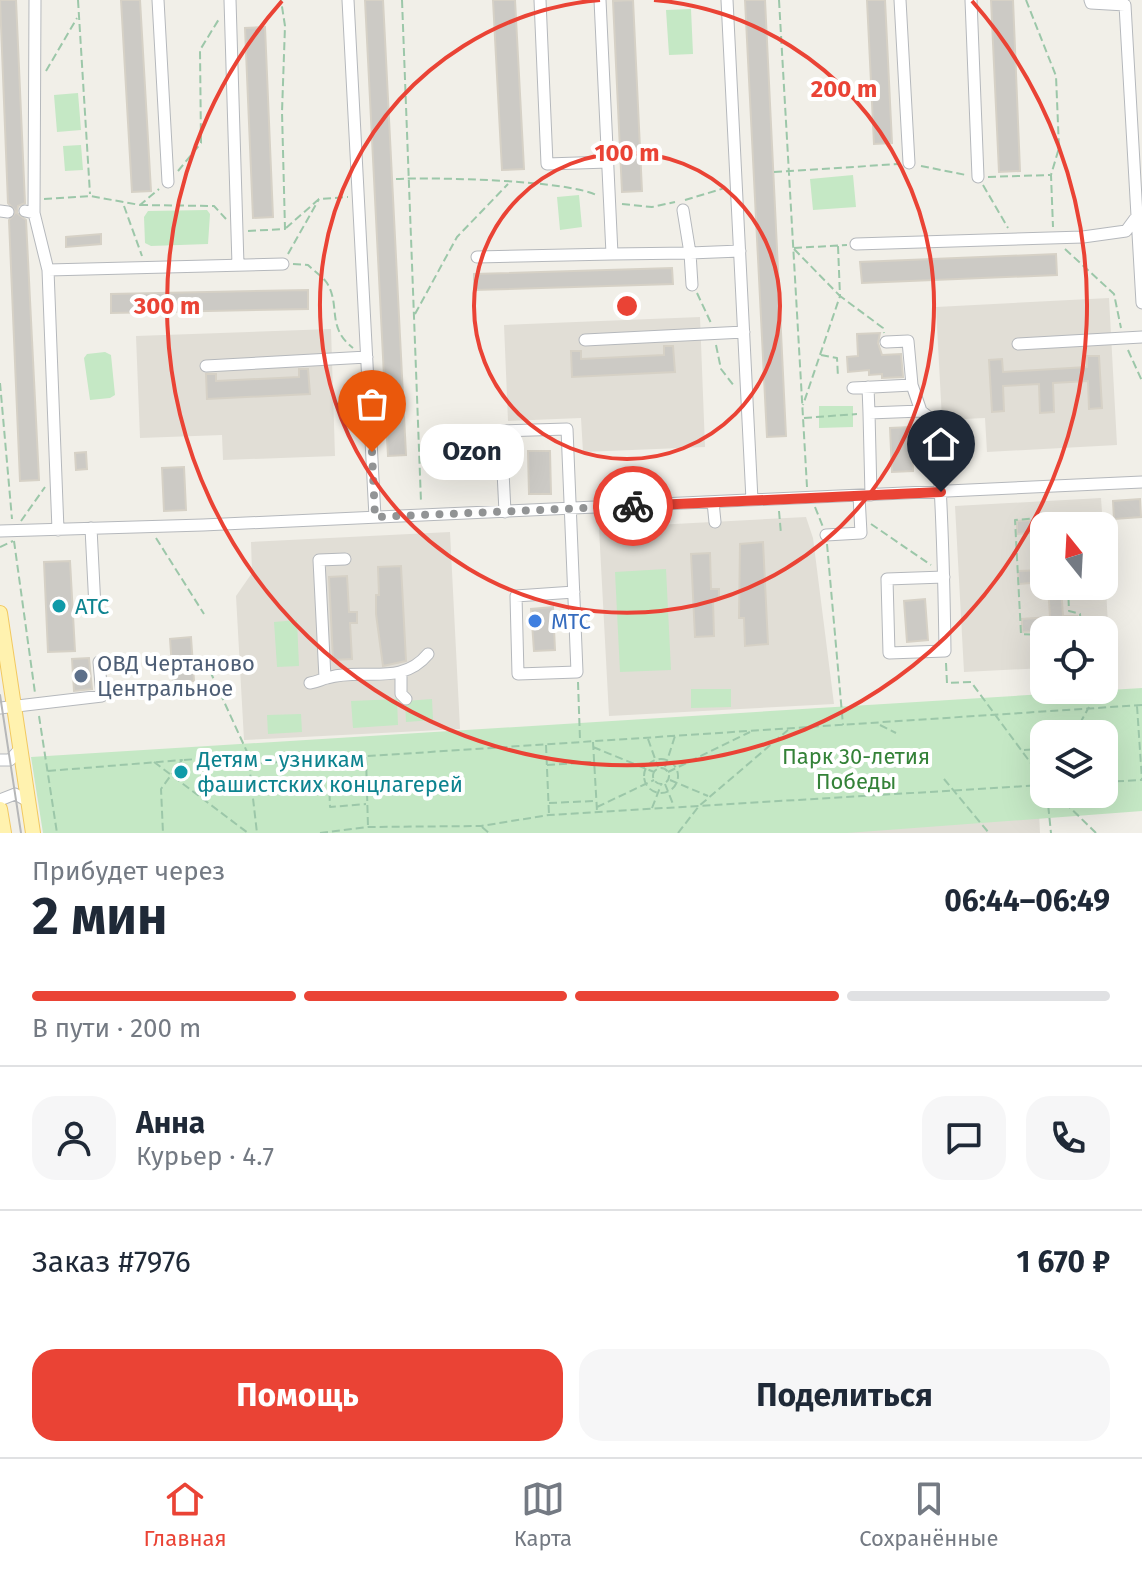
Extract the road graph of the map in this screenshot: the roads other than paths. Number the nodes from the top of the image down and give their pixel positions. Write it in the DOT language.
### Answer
graph roads {
  1 [pos="35,0"];
  2 [pos="158,0"];
  3 [pos="348,0"];
  4 [pos="540,0"];
  5 [pos="600,0"];
  6 [pos="727,0"];
  7 [pos="900,0"];
  8 [pos="971,0"];
  9 [pos="1090,0"];
  10 [pos="230,1"];
  11 [pos="608,162"];
  12 [pos="909,163"];
  13 [pos="978,177"];
  14 [pos="168,182"];
  15 [pos="683,210"];
  16 [pos="1140,215"];
  17 [pos="856,244"];
  18 [pos="740,251"];
  19 [pos="690,253"];
  20 [pos="612,254"];
  21 [pos="477,257"];
  22 [pos="283,264"];
  23 [pos="238,265"];
  24 [pos="48,270"];
  25 [pos="692,285"];
  26 [pos="1142,303"];
  27 [pos="744,332"];
  28 [pos="1142,337"];
  29 [pos="585,340"];
  30 [pos="886,342"];
  31 [pos="1018,344"];
  32 [pos="367,357"];
  33 [pos="206,366"];
  34 [pos="912,385"];
  35 [pos="868,387"];
  36 [pos="853,388"];
  37 [pos="921,411"];
  38 [pos="869,413"];
  39 [pos="1142,482"];
  40 [pos="941,492"];
  41 [pos="865,495"];
  42 [pos="752,500"];
  43 [pos="713,502"];
  44 [pos="571,509"];
  45 [pos="505,512"];
  46 [pos="375,517"];
  47 [pos="715,522"];
  48 [pos="91,528"];
  49 [pos="58,530"];
  50 [pos="9,534"];
  51 [pos="826,535"];
  52 [pos="345,559"];
  53 [pos="944,577"];
  54 [pos="574,592"];
  55 [pos="95,608"];
  56 [pos="0,613"];
  57 [pos="428,654"];
  58 [pos="99,662"];
  59 [pos="401,674"];
  60 [pos="325,678"];
  61 [pos="310,683"];
  62 [pos="401,697"];
  63 [pos="7,707"];
  64 [pos="20,749"];
  65 [pos="0,760"];
  66 [pos="0,800"];
  67 [pos="28,801"];
  68 [pos="0,809"];
  69 [pos="4,833"];
  70 [pos="33,833"];
  1 -- 24 [label="street"];
  2 -- 14 [label="street"];
  3 -- 32 [label="street"];
  4 -- 11 [label="street"];
  5 -- 11 [label="street"];
  6 -- 18 [label="street"];
  7 -- 12 [label="street"];
  8 -- 13 [label="street"];
  9 -- 16 [label="street"];
  10 -- 23 [label="street"];
  11 -- 20 [label="street"];
  15 -- 19 [label="street"];
  16 -- 17 [label="street"];
  16 -- 26 [label="street"];
  18 -- 19 [label="street"];
  18 -- 27 [label="street"];
  19 -- 20 [label="street"];
  19 -- 25 [label="street"];
  20 -- 21 [label="street"];
  22 -- 23 [label="street"];
  23 -- 24 [label="street"];
  24 -- 49 [label="street"];
  27 -- 29 [label="street"];
  27 -- 42 [label="street"];
  28 -- 31 [label="street"];
  30 -- 34 [label="street"];
  32 -- 33 [label="street"];
  32 -- 46 [label="street"];
  34 -- 35 [label="street"];
  34 -- 37 [label="street"];
  35 -- 36 [label="street"];
  35 -- 38 [label="street"];
  37 -- 38 [label="street"];
  37 -- 40 [label="street"];
  38 -- 41 [label="street"];
  39 -- 40 [label="street"];
  40 -- 41 [label="street"];
  40 -- 53 [label="street"];
  41 -- 42 [label="street"];
  41 -- 51 [label="street"];
  42 -- 43 [label="street"];
  43 -- 44 [label="street"];
  43 -- 47 [label="street"];
  44 -- 45 [label="street"];
  44 -- 45 [label="street"];
  44 -- 54 [label="street"];
  45 -- 46 [label="street"];
  46 -- 48 [label="street"];
  48 -- 49 [label="street"];
  48 -- 55 [label="street"];
  49 -- 50 [label="street"];
  52 -- 60 [label="street"];
  53 -- 53 [label="street"];
  54 -- 54 [label="street"];
  56 -- 63 [label="main road"];
  57 -- 59 [label="street"];
  58 -- 63 [label="street"];
  59 -- 60 [label="street"];
  59 -- 62 [label="street"];
  60 -- 61 [label="street"];
  63 -- 64 [label="main road"];
  64 -- 65 [label="street"];
  64 -- 67 [label="main road"];
  66 -- 67 [label="street"];
  67 -- 70 [label="main road"];
  68 -- 69 [label="main road"];
}
